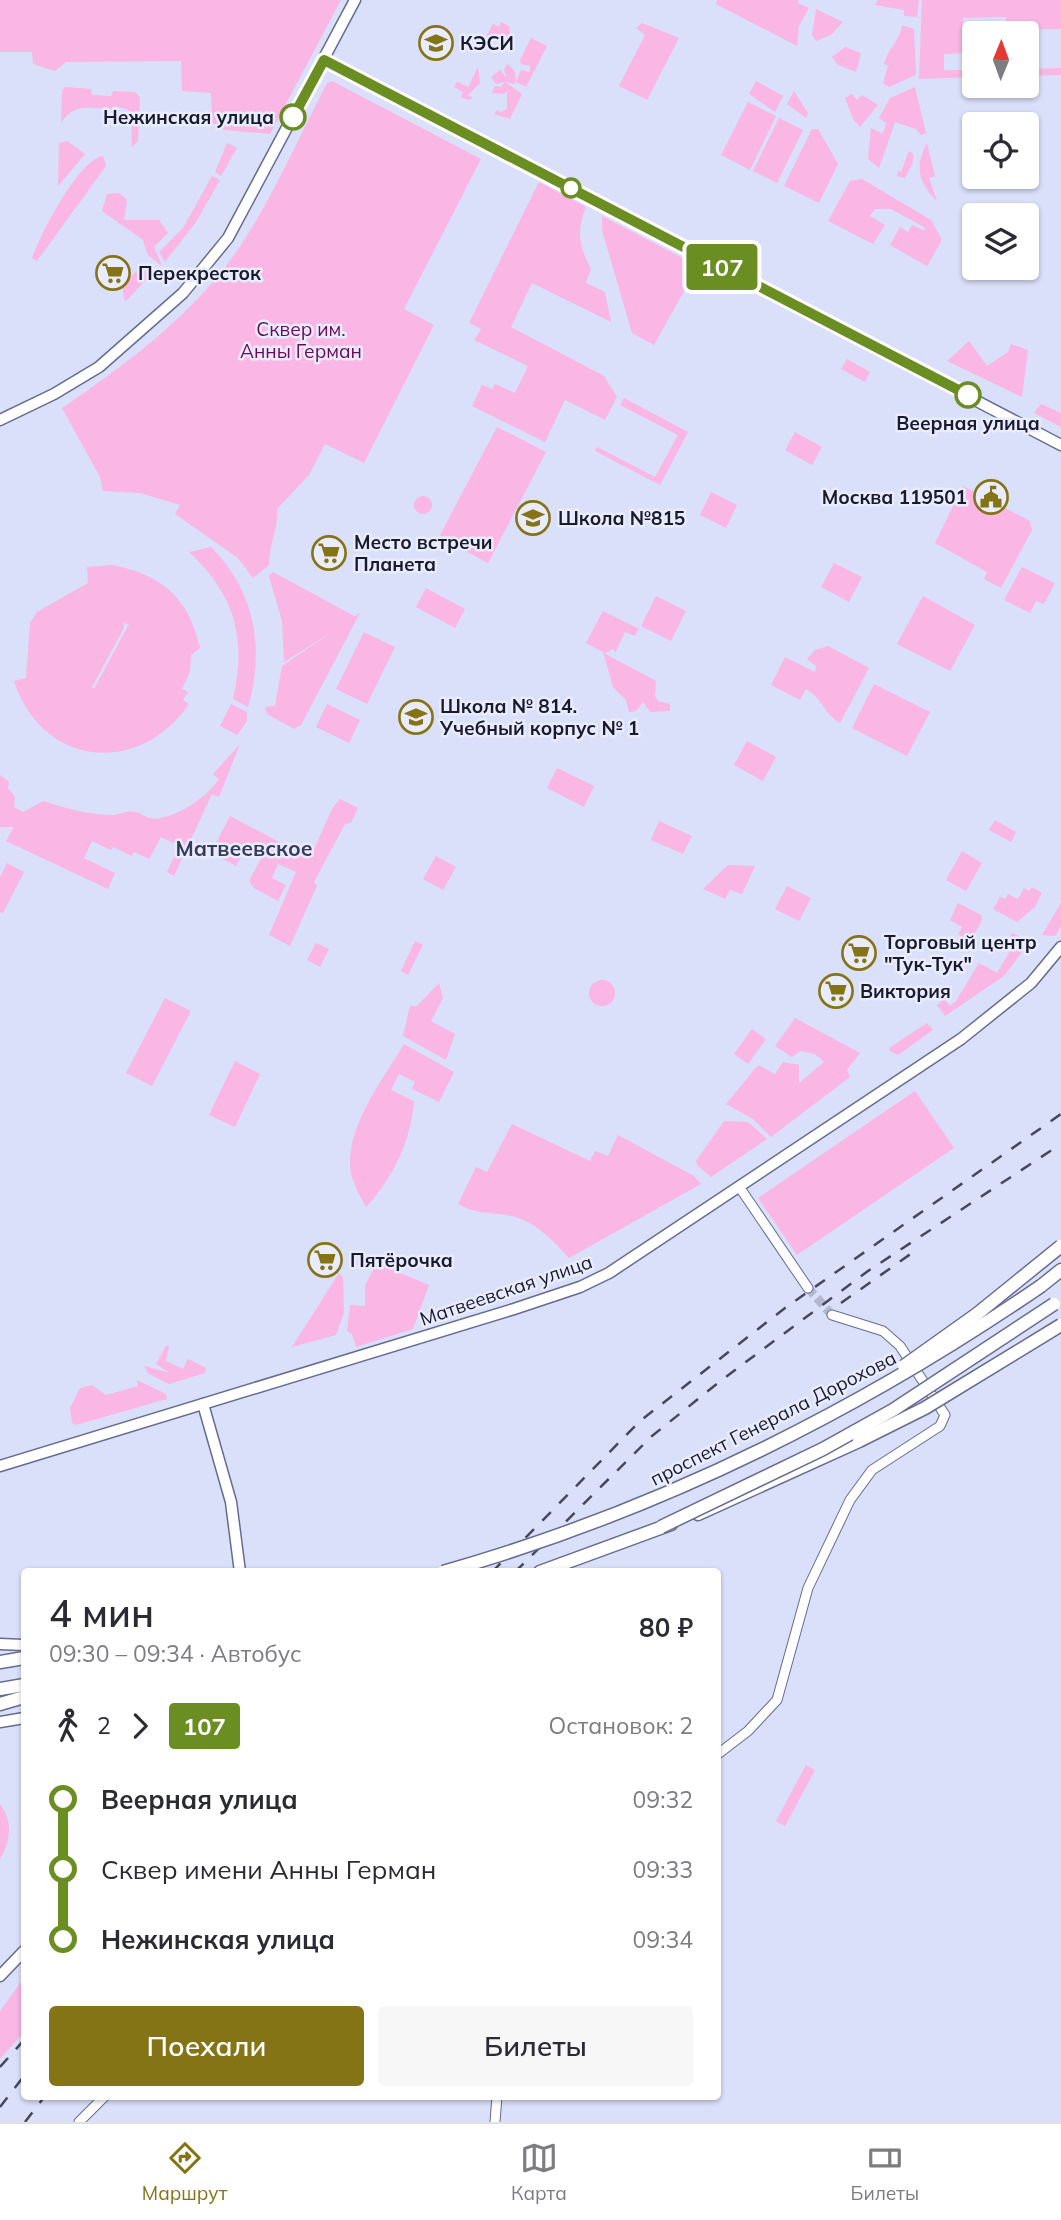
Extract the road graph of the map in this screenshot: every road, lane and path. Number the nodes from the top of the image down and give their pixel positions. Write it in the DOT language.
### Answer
graph roads {
  1 [pos="355,0"];
  2 [pos="324,60"];
  3 [pos="0,420"];
  4 [pos="1061,445"];
  5 [pos="1061,947"];
  6 [pos="740,1188"];
  7 [pos="1061,1246"];
  8 [pos="1061,1270"];
  9 [pos="808,1287"];
  10 [pos="1057,1301"];
  11 [pos="832,1315"];
  12 [pos="1061,1325"];
  13 [pos="862,1397"];
  14 [pos="203,1404"];
  15 [pos="0,1466"];
  16 [pos="661,1527"];
  17 [pos="239,1568"];
  18 [pos="456,1568"];
  19 [pos="551,1568"];
  20 [pos="0,1644"];
  21 [pos="21,1645"];
  22 [pos="21,1658"];
  23 [pos="0,1662"];
  24 [pos="21,1686"];
  25 [pos="0,1689"];
  26 [pos="21,1698"];
  27 [pos="0,1704"];
  28 [pos="21,1718"];
  29 [pos="0,1722"];
  30 [pos="721,1752"];
  31 [pos="21,1954"];
  32 [pos="0,1976"];
  33 [pos="100,2100"];
  34 [pos="497,2100"];
  35 [pos="79,2122"];
  36 [pos="495,2122"];
  1 -- 2 [label="street"];
  2 -- 3 [label="street"];
  2 -- 4 [label="street"];
  5 -- 6 [label="street, Матвеевская улица"];
  6 -- 9 [label="street"];
  6 -- 14 [label="street, Матвеевская улица"];
  7 -- 13 [label="main road, bridge"];
  8 -- 13 [label="main road, проспект Генерала Дорохова, bridge"];
  10 -- 16 [label="main road, bridge"];
  11 -- 30 [label="street"];
  12 -- 16 [label="main road, bridge"];
  13 -- 18 [label="main road, проспект Генерала Дорохова, bridge"];
  14 -- 15 [label="street, Матвеевская улица"];
  14 -- 17 [label="street"];
  16 -- 19 [label="main road"];
  20 -- 21 [label="street"];
  22 -- 23 [label="main road"];
  24 -- 25 [label="main road"];
  26 -- 27 [label="main road"];
  28 -- 29 [label="street"];
  31 -- 32 [label="street"];
  33 -- 35 [label="street"];
  34 -- 36 [label="street"];
}
